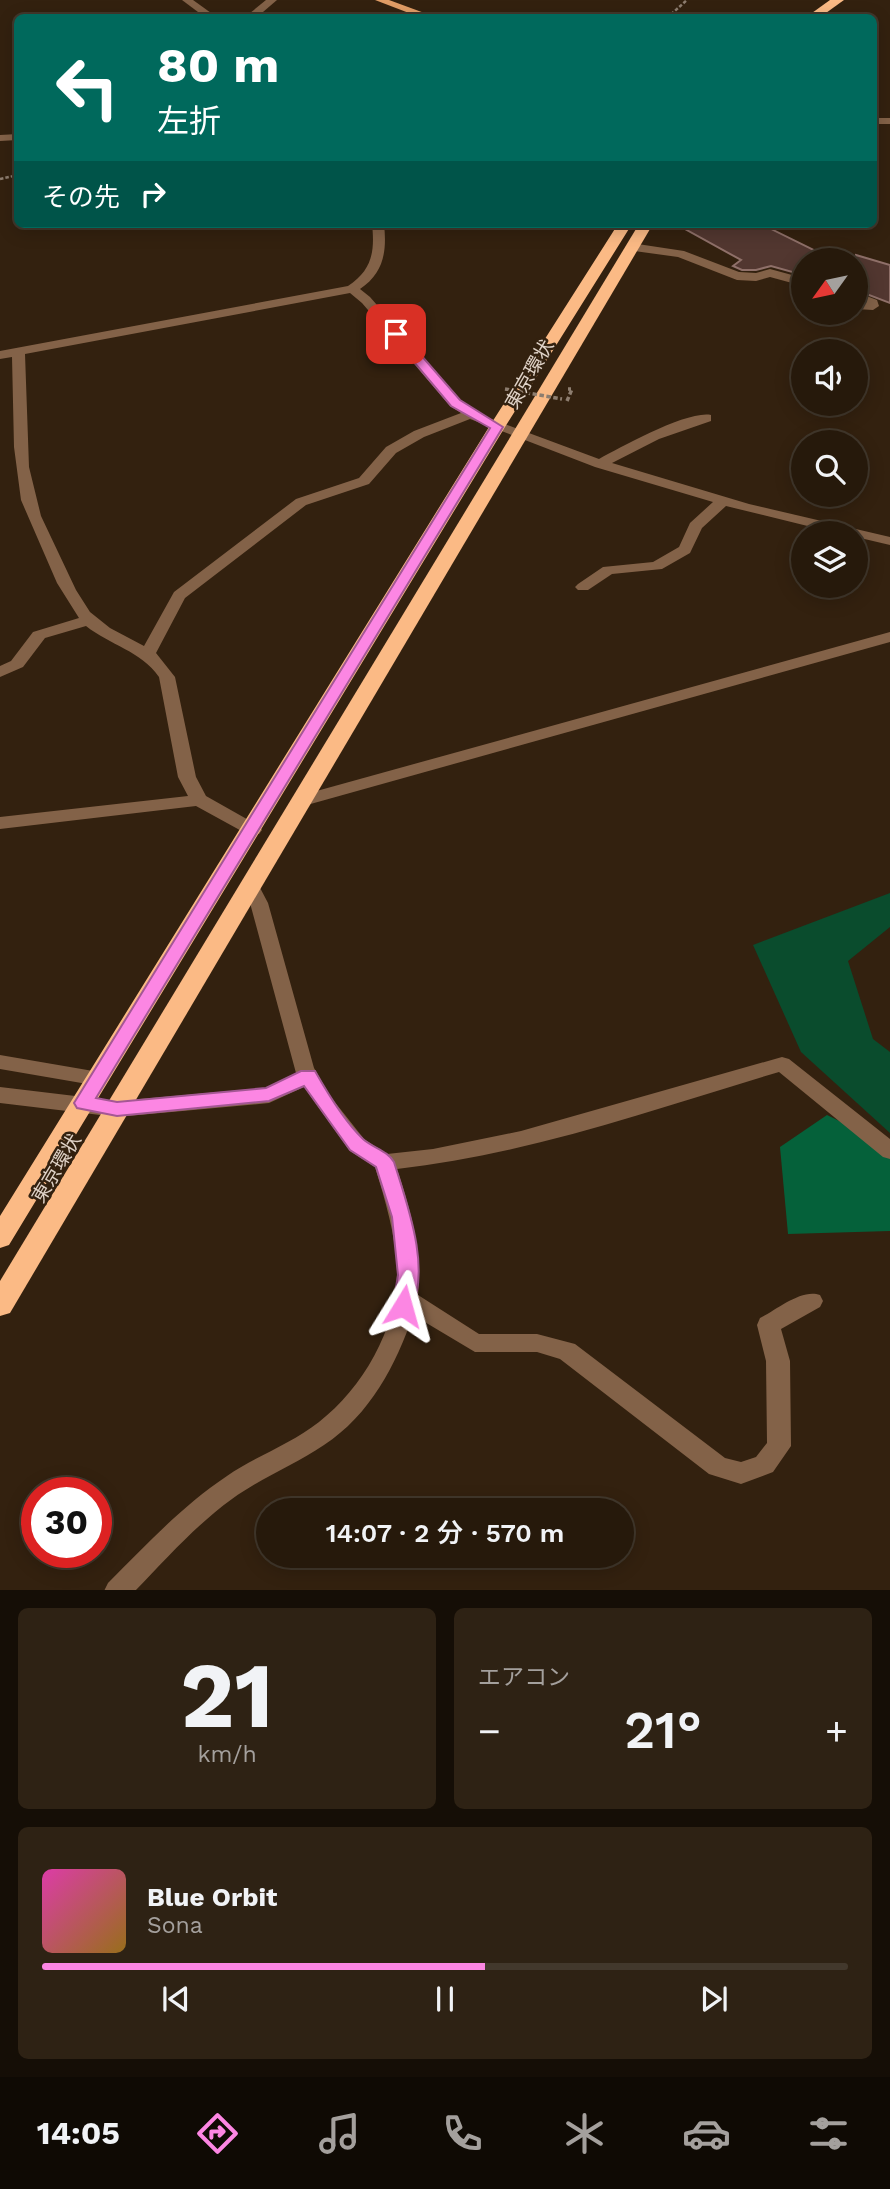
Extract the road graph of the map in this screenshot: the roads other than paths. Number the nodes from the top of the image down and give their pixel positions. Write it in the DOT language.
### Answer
graph roads {
  1 [pos="187,0"];
  2 [pos="272,0"];
  3 [pos="380,0"];
  4 [pos="843,3"];
  5 [pos="207,14"];
  6 [pos="254,14"];
  7 [pos="421,14"];
  8 [pos="819,14"];
  9 [pos="883,121"];
  10 [pos="890,132"];
  11 [pos="378,228"];
  12 [pos="622,228"];
  13 [pos="643,228"];
  14 [pos="631,247"];
  15 [pos="791,280"];
  16 [pos="352,289"];
  17 [pos="18,351"];
  18 [pos="0,355"];
  19 [pos="471,414"];
  20 [pos="706,418"];
  21 [pos="497,427"];
  22 [pos="519,436"];
  23 [pos="600,464"];
  24 [pos="724,500"];
  25 [pos="890,541"];
  26 [pos="583,587"];
  27 [pos="90,620"];
  28 [pos="890,637"];
  29 [pos="148,653"];
  30 [pos="0,672"];
  31 [pos="199,800"];
  32 [pos="301,801"];
  33 [pos="0,823"];
  34 [pos="253,830"];
  35 [pos="251,888"];
  36 [pos="0,1062"];
  37 [pos="308,1076"];
  38 [pos="99,1079"];
  39 [pos="0,1095"];
  40 [pos="84,1103"];
  41 [pos="117,1109"];
  42 [pos="890,1151"];
  43 [pos="384,1162"];
  44 [pos="0,1238"];
  45 [pos="405,1298"];
  46 [pos="812,1301"];
  47 [pos="0,1305"];
  48 [pos="118,1590"];
  1 -- 5 [label="street"];
  2 -- 6 [label="street"];
  3 -- 7 [label="main road"];
  4 -- 8 [label="highway"];
  9 -- 10 [label="street"];
  11 -- 16 [label="street"];
  12 -- 21 [label="highway, 東京環状"];
  13 -- 14 [label="highway, 東京環状"];
  14 -- 15 [label="street"];
  14 -- 22 [label="highway, 東京環状"];
  16 -- 17 [label="street"];
  16 -- 19 [label="street"];
  17 -- 18 [label="street"];
  17 -- 27 [label="street"];
  19 -- 21 [label="street"];
  19 -- 29 [label="street"];
  20 -- 23 [label="street"];
  21 -- 22 [label="street"];
  21 -- 34 [label="highway, 東京環状"];
  22 -- 23 [label="street"];
  22 -- 32 [label="highway, 東京環状"];
  23 -- 24 [label="street"];
  24 -- 25 [label="street"];
  24 -- 26 [label="street"];
  27 -- 29 [label="street"];
  27 -- 30 [label="street"];
  28 -- 32 [label="street"];
  29 -- 31 [label="street"];
  31 -- 33 [label="street"];
  31 -- 34 [label="street"];
  32 -- 35 [label="highway, 東京環状"];
  34 -- 38 [label="highway, 東京環状"];
  35 -- 37 [label="street"];
  35 -- 41 [label="highway, 東京環状"];
  36 -- 38 [label="street"];
  37 -- 41 [label="street"];
  37 -- 43 [label="street"];
  38 -- 40 [label="highway, 東京環状"];
  39 -- 40 [label="street"];
  40 -- 41 [label="street"];
  40 -- 44 [label="highway, 東京環状"];
  41 -- 47 [label="highway, 東京環状"];
  42 -- 43 [label="street"];
  43 -- 45 [label="street"];
  45 -- 46 [label="street"];
  45 -- 48 [label="street"];
}
